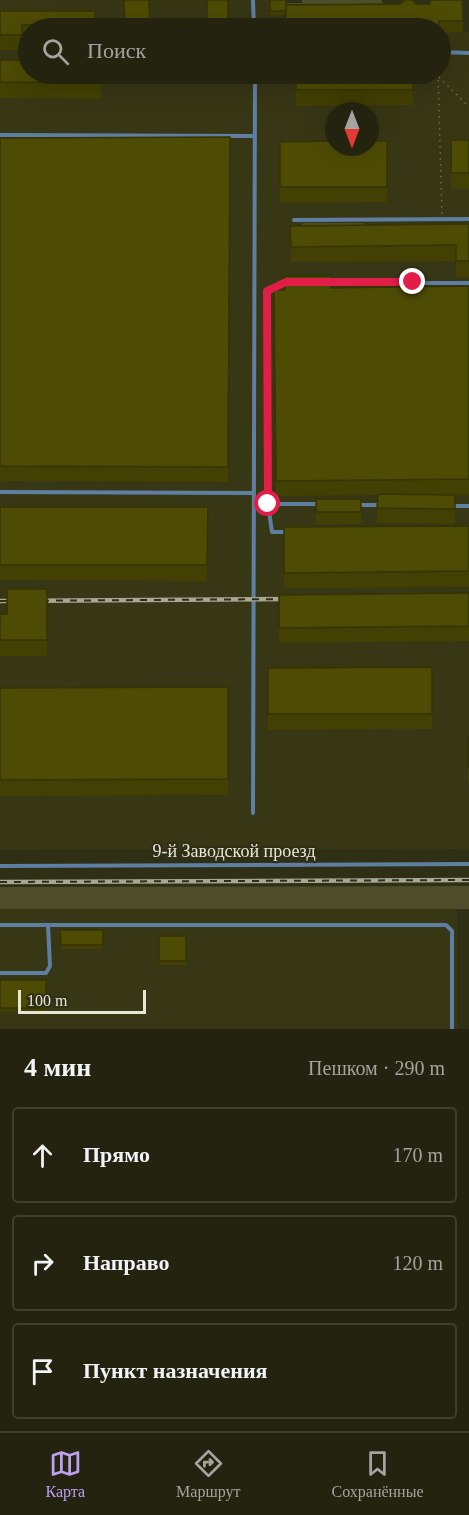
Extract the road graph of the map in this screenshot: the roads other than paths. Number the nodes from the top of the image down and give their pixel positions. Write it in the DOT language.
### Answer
graph roads {
  1 [pos="253,0"];
  2 [pos="254,18"];
  3 [pos="451,52"];
  4 [pos="469,53"];
  5 [pos="255,84"];
  6 [pos="0,135"];
  7 [pos="255,136"];
  8 [pos="469,219"];
  9 [pos="294,220"];
  10 [pos="296,282"];
  11 [pos="317,283"];
  12 [pos="469,283"];
  13 [pos="0,492"];
  14 [pos="254,493"];
  15 [pos="268,504"];
  16 [pos="327,504"];
  17 [pos="351,505"];
  18 [pos="386,505"];
  19 [pos="445,506"];
  20 [pos="469,506"];
  21 [pos="295,532"];
  22 [pos="253,813"];
  23 [pos="469,864"];
  24 [pos="0,866"];
  25 [pos="0,925"];
  26 [pos="48,925"];
  27 [pos="0,973"];
  28 [pos="452,1029"];
  1 -- 2 [label="lane"];
  3 -- 4 [label="lane"];
  5 -- 7 [label="lane"];
  6 -- 7 [label="lane"];
  7 -- 14 [label="lane"];
  8 -- 9 [label="lane"];
  10 -- 15 [label="lane"];
  11 -- 12 [label="lane"];
  13 -- 14 [label="lane"];
  14 -- 22 [label="lane"];
  15 -- 16 [label="lane"];
  15 -- 21 [label="lane"];
  17 -- 18 [label="lane"];
  19 -- 20 [label="lane"];
  23 -- 24 [label="lane, 9-й Заводской проезд"];
  25 -- 26 [label="lane"];
  26 -- 27 [label="lane"];
  26 -- 28 [label="lane"];
}
